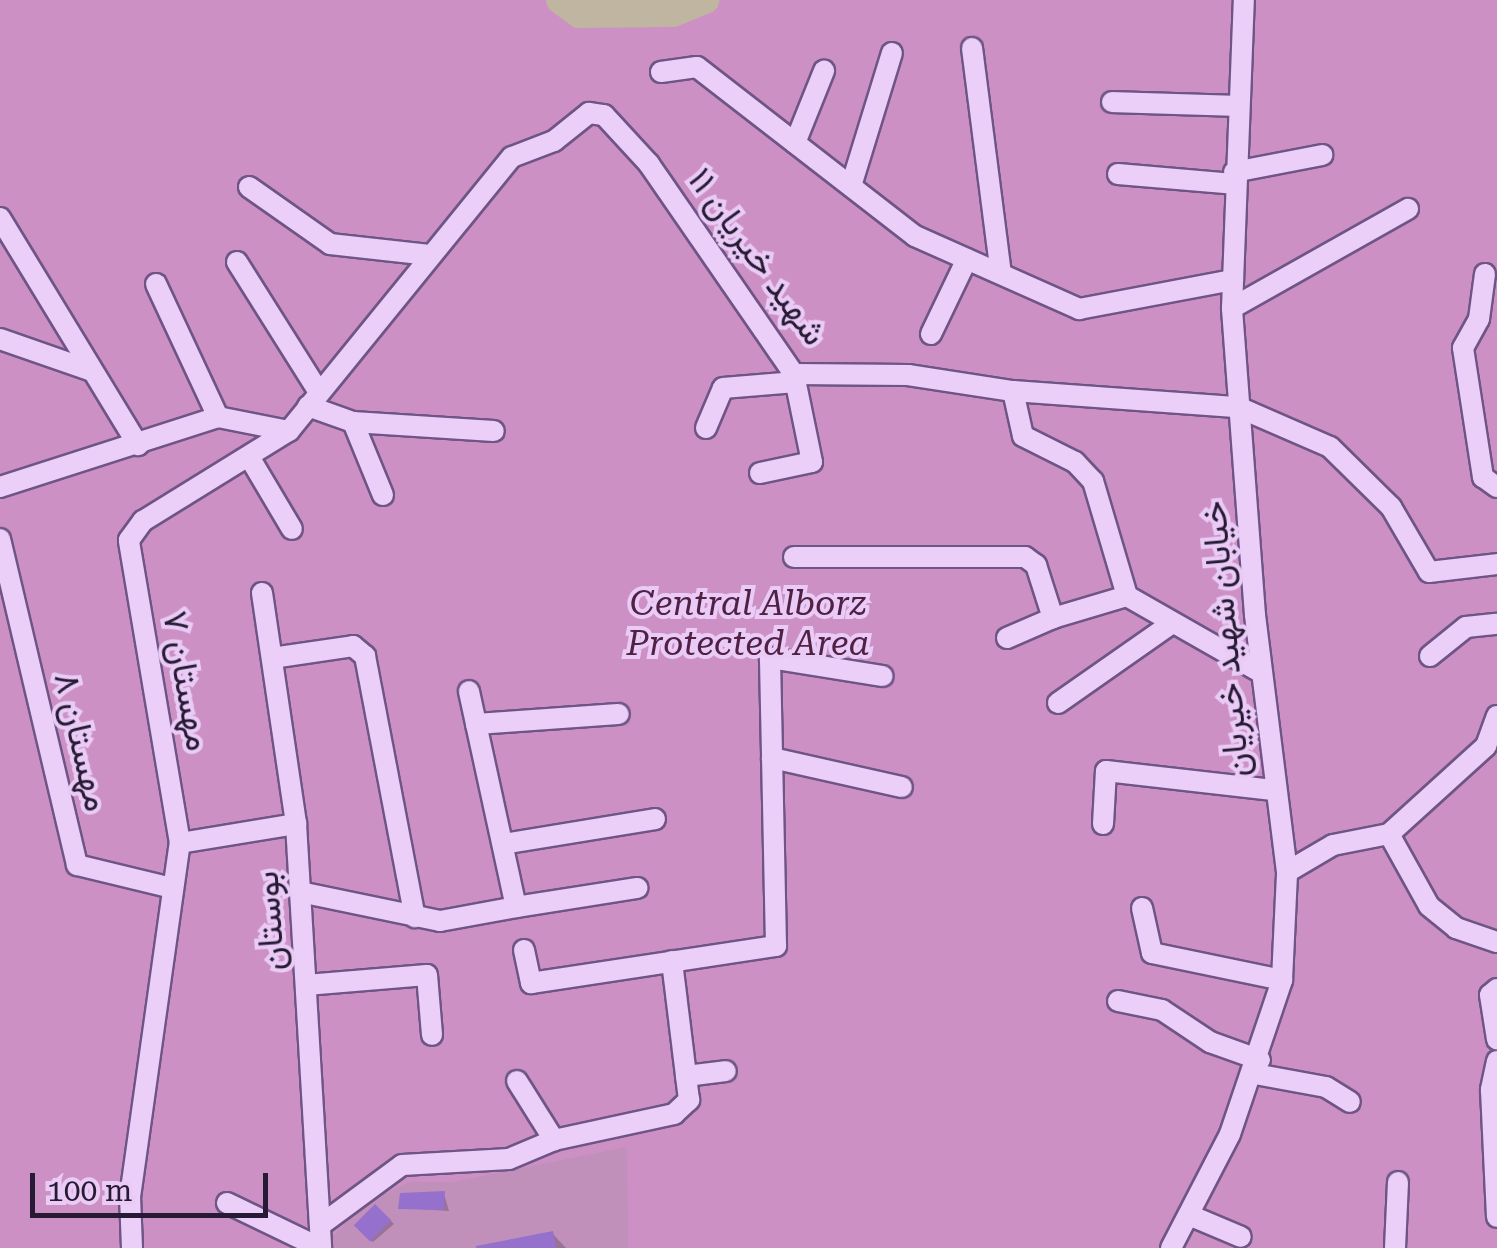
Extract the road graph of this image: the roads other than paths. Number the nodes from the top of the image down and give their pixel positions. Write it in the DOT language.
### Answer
graph roads {
  1 [pos="1244,0"];
  2 [pos="972,48"];
  3 [pos="892,54"];
  4 [pos="824,71"];
  5 [pos="660,72"];
  6 [pos="1112,102"];
  7 [pos="1238,106"];
  8 [pos="796,144"];
  9 [pos="1322,156"];
  10 [pos="1118,174"];
  11 [pos="1234,178"];
  12 [pos="851,186"];
  13 [pos="249,187"];
  14 [pos="1408,208"];
  15 [pos="0,218"];
  16 [pos="429,256"];
  17 [pos="967,259"];
  18 [pos="237,262"];
  19 [pos="1000,273"];
  20 [pos="1485,274"];
  21 [pos="1233,280"];
  22 [pos="156,284"];
  23 [pos="1232,308"];
  24 [pos="932,334"];
  25 [pos="0,339"];
  26 [pos="92,372"];
  27 [pos="795,378"];
  28 [pos="1013,391"];
  29 [pos="314,399"];
  30 [pos="1238,408"];
  31 [pos="218,416"];
  32 [pos="353,422"];
  33 [pos="706,428"];
  34 [pos="289,431"];
  35 [pos="494,431"];
  36 [pos="138,446"];
  37 [pos="251,460"];
  38 [pos="760,473"];
  39 [pos="0,487"];
  40 [pos="1497,487"];
  41 [pos="383,496"];
  42 [pos="292,528"];
  43 [pos="0,539"];
  44 [pos="794,556"];
  45 [pos="1497,564"];
  46 [pos="262,593"];
  47 [pos="1127,596"];
  48 [pos="1053,618"];
  49 [pos="1171,624"];
  50 [pos="1497,624"];
  51 [pos="1007,638"];
  52 [pos="1430,656"];
  53 [pos="272,658"];
  54 [pos="1262,673"];
  55 [pos="884,676"];
  56 [pos="469,691"];
  57 [pos="1058,703"];
  58 [pos="619,714"];
  59 [pos="1497,716"];
  60 [pos="476,724"];
  61 [pos="772,758"];
  62 [pos="902,787"];
  63 [pos="1272,790"];
  64 [pos="654,819"];
  65 [pos="296,824"];
  66 [pos="1103,824"];
  67 [pos="1281,834"];
  68 [pos="1389,834"];
  69 [pos="180,843"];
  70 [pos="503,844"];
  71 [pos="1313,854"];
  72 [pos="1287,872"];
  73 [pos="172,888"];
  74 [pos="638,888"];
  75 [pos="300,892"];
  76 [pos="516,907"];
  77 [pos="1142,908"];
  78 [pos="415,918"];
  79 [pos="1497,942"];
  80 [pos="524,950"];
  81 [pos="672,961"];
  82 [pos="1282,980"];
  83 [pos="306,984"];
  84 [pos="1497,989"];
  85 [pos="1118,1001"];
  86 [pos="432,1034"];
  87 [pos="1497,1040"];
  88 [pos="1497,1061"];
  89 [pos="1258,1067"];
  90 [pos="726,1070"];
  91 [pos="686,1076"];
  92 [pos="517,1081"];
  93 [pos="1350,1102"];
  94 [pos="554,1140"];
  95 [pos="1398,1182"];
  96 [pos="227,1203"];
  97 [pos="1189,1215"];
  98 [pos="1497,1217"];
  99 [pos="322,1224"];
  100 [pos="1241,1237"];
  101 [pos="132,1248"];
  102 [pos="321,1248"];
  103 [pos="1171,1248"];
  104 [pos="1394,1248"];
  1 -- 7 [label="street, خیابان شهید خیریان"];
  2 -- 19 [label="street"];
  3 -- 12 [label="street"];
  4 -- 8 [label="street"];
  5 -- 8 [label="street"];
  6 -- 7 [label="street"];
  7 -- 11 [label="street, خیابان شهید خیریان"];
  8 -- 12 [label="street"];
  9 -- 11 [label="street"];
  10 -- 11 [label="street"];
  11 -- 21 [label="street, خیابان شهید خیریان"];
  12 -- 17 [label="street"];
  13 -- 16 [label="street"];
  14 -- 23 [label="street"];
  15 -- 26 [label="street"];
  16 -- 27 [label="street, شهید خیریان ۱۱"];
  16 -- 29 [label="street, مهستان ۷"];
  17 -- 19 [label="street"];
  17 -- 24 [label="street"];
  18 -- 29 [label="street"];
  19 -- 21 [label="street"];
  20 -- 40 [label="street"];
  21 -- 23 [label="street, خیابان شهید خیریان"];
  22 -- 31 [label="street"];
  23 -- 30 [label="street, خیابان شهید خیریان"];
  25 -- 26 [label="street"];
  26 -- 36 [label="street"];
  27 -- 28 [label="street, شهید خیریان ۱۱"];
  27 -- 33 [label="street"];
  27 -- 38 [label="street"];
  28 -- 30 [label="street, شهید خیریان ۱۱"];
  28 -- 47 [label="street"];
  29 -- 32 [label="street"];
  29 -- 34 [label="street, مهستان ۷"];
  30 -- 45 [label="street, شهید خیریان ۱۱"];
  30 -- 54 [label="street, خیابان شهید خیریان"];
  31 -- 34 [label="street"];
  31 -- 36 [label="street"];
  32 -- 35 [label="street"];
  32 -- 41 [label="street"];
  34 -- 37 [label="street, مهستان ۷"];
  36 -- 39 [label="street"];
  37 -- 42 [label="street"];
  37 -- 69 [label="street, مهستان ۷"];
  43 -- 73 [label="street, مهستان ۸"];
  44 -- 48 [label="street"];
  46 -- 53 [label="street, بوستان"];
  47 -- 48 [label="street"];
  47 -- 49 [label="street"];
  48 -- 51 [label="street"];
  49 -- 54 [label="street"];
  49 -- 57 [label="street"];
  50 -- 52 [label="street"];
  53 -- 65 [label="street, بوستان"];
  53 -- 78 [label="street"];
  54 -- 63 [label="street, خیابان شهید خیریان"];
  55 -- 61 [label="street"];
  56 -- 60 [label="street"];
  58 -- 60 [label="street"];
  59 -- 68 [label="street"];
  60 -- 70 [label="street"];
  61 -- 62 [label="street"];
  61 -- 81 [label="street"];
  63 -- 66 [label="street"];
  63 -- 67 [label="street, خیابان شهید خیریان"];
  64 -- 70 [label="street"];
  65 -- 69 [label="street"];
  65 -- 75 [label="street, بوستان"];
  67 -- 71 [label="street"];
  67 -- 72 [label="street, خیابان شهید خیریان"];
  68 -- 71 [label="street"];
  68 -- 79 [label="street"];
  69 -- 73 [label="street, مهستان ۷"];
  70 -- 76 [label="street"];
  71 -- 72 [label="street"];
  72 -- 82 [label="street, خیابان شهید خیریان"];
  73 -- 101 [label="street, مهستان ۷"];
  74 -- 76 [label="street"];
  75 -- 78 [label="street"];
  75 -- 83 [label="street, بوستان"];
  76 -- 78 [label="street"];
  77 -- 82 [label="street"];
  80 -- 81 [label="street"];
  81 -- 91 [label="street"];
  82 -- 89 [label="street, خیابان شهید خیریان"];
  83 -- 86 [label="street"];
  83 -- 99 [label="street, بوستان"];
  84 -- 87 [label="street"];
  85 -- 89 [label="street"];
  88 -- 98 [label="street"];
  89 -- 93 [label="street"];
  89 -- 97 [label="street, خیابان شهید خیریان"];
  90 -- 91 [label="street"];
  91 -- 94 [label="street"];
  92 -- 94 [label="street"];
  94 -- 99 [label="street"];
  95 -- 104 [label="street"];
  96 -- 102 [label="street"];
  97 -- 100 [label="street"];
  97 -- 103 [label="street, خیابان شهید خیریان"];
  99 -- 102 [label="street, بوستان"];
}
